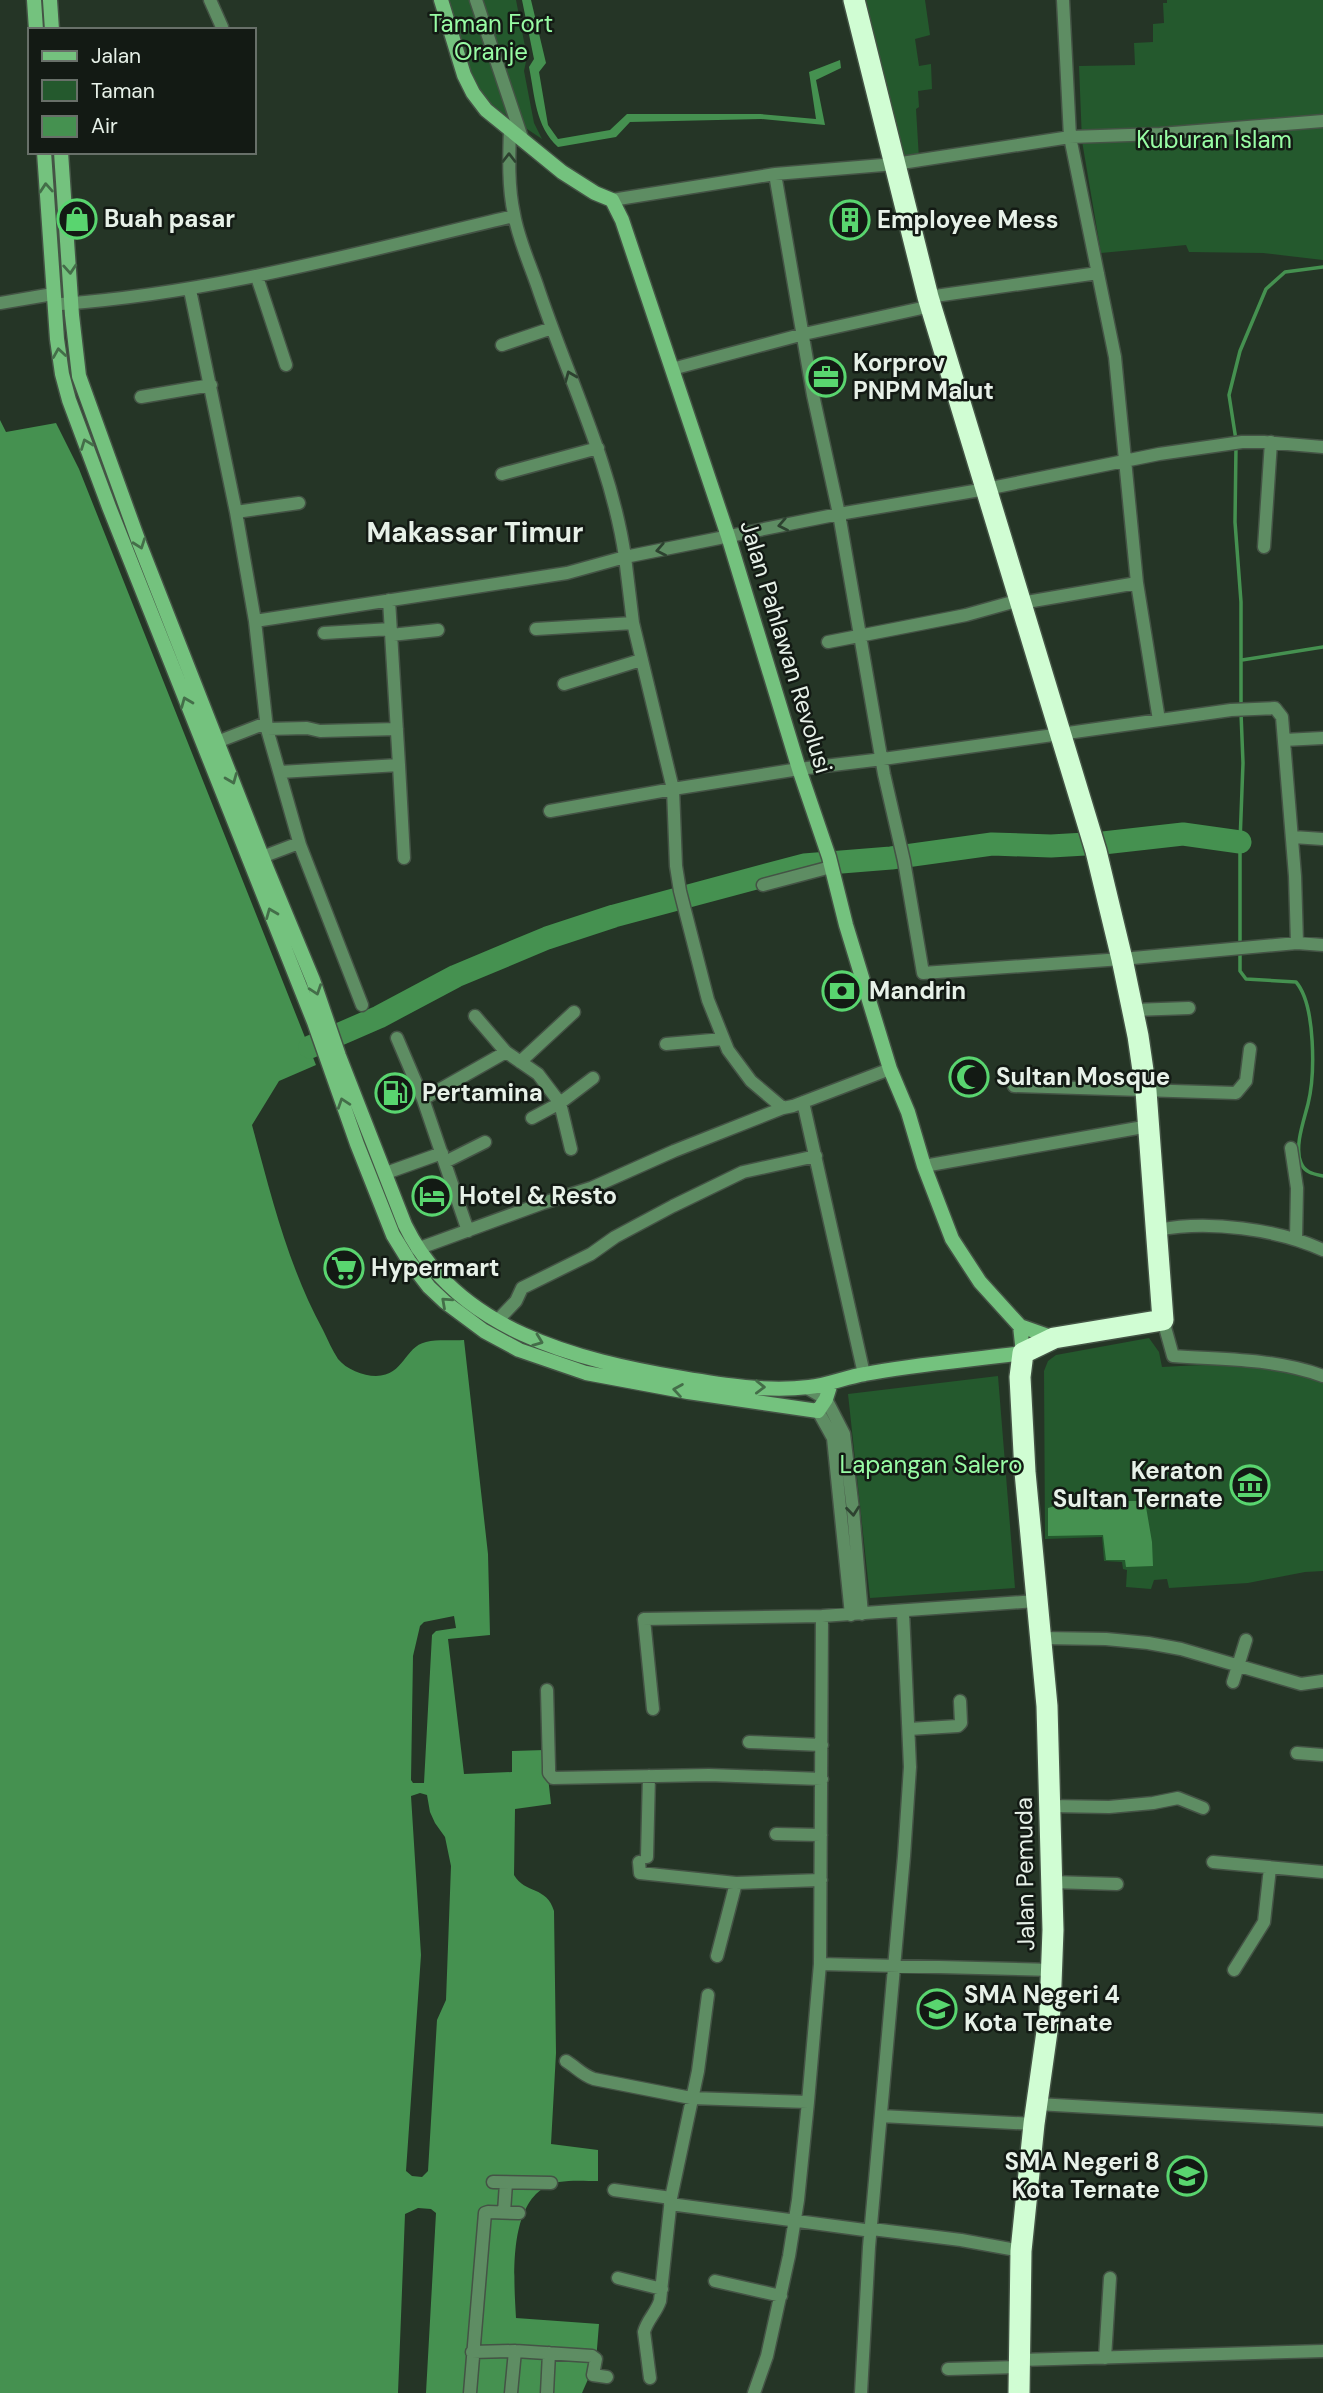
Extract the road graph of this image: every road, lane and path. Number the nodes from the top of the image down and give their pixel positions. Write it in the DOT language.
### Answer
graph roads {
  1 [pos="34,0"];
  2 [pos="50,0"];
  3 [pos="210,0"];
  4 [pos="441,0"];
  5 [pos="476,0"];
  6 [pos="854,0"];
  7 [pos="1063,0"];
  8 [pos="222,27"];
  9 [pos="36,28"];
  10 [pos="52,28"];
  11 [pos="1323,121"];
  12 [pos="510,130"];
  13 [pos="1070,137"];
  14 [pos="523,141"];
  15 [pos="44,154"];
  16 [pos="61,154"];
  17 [pos="895,164"];
  18 [pos="775,174"];
  19 [pos="612,200"];
  20 [pos="514,216"];
  21 [pos="1098,273"];
  22 [pos="251,278"];
  23 [pos="190,289"];
  24 [pos="54,299"];
  25 [pos="930,301"];
  26 [pos="0,303"];
  27 [pos="72,303"];
  28 [pos="551,328"];
  29 [pos="804,334"];
  30 [pos="502,345"];
  31 [pos="286,365"];
  32 [pos="672,369"];
  33 [pos="211,385"];
  34 [pos="142,397"];
  35 [pos="1271,442"];
  36 [pos="1323,447"];
  37 [pos="598,449"];
  38 [pos="1124,462"];
  39 [pos="502,474"];
  40 [pos="986,489"];
  41 [pos="299,503"];
  42 [pos="236,512"];
  43 [pos="839,514"];
  44 [pos="728,536"];
  45 [pos="1264,547"];
  46 [pos="625,557"];
  47 [pos="1137,583"];
  48 [pos="389,600"];
  49 [pos="1021,601"];
  50 [pos="255,621"];
  51 [pos="633,623"];
  52 [pos="536,629"];
  53 [pos="439,630"];
  54 [pos="391,632"];
  55 [pos="324,633"];
  56 [pos="860,635"];
  57 [pos="828,642"];
  58 [pos="642,660"];
  59 [pos="564,684"];
  60 [pos="1159,720"];
  61 [pos="264,726"];
  62 [pos="397,729"];
  63 [pos="1060,733"];
  64 [pos="1323,738"];
  65 [pos="221,740"];
  66 [pos="1284,740"];
  67 [pos="883,759"];
  68 [pos="399,765"];
  69 [pos="799,769"];
  70 [pos="280,772"];
  71 [pos="673,789"];
  72 [pos="550,811"];
  73 [pos="1293,836"];
  74 [pos="1323,839"];
  75 [pos="299,843"];
  76 [pos="262,857"];
  77 [pos="404,859"];
  78 [pos="830,862"];
  79 [pos="763,885"];
  80 [pos="1297,943"];
  81 [pos="1323,946"];
  82 [pos="1122,958"];
  83 [pos="362,1005"];
  84 [pos="1189,1007"];
  85 [pos="1133,1010"];
  86 [pos="574,1012"];
  87 [pos="475,1016"];
  88 [pos="320,1021"];
  89 [pos="397,1038"];
  90 [pos="723,1039"];
  91 [pos="667,1044"];
  92 [pos="1250,1049"];
  93 [pos="506,1052"];
  94 [pos="333,1058"];
  95 [pos="520,1062"];
  96 [pos="890,1069"];
  97 [pos="593,1078"];
  98 [pos="1014,1086"];
  99 [pos="1146,1091"];
  100 [pos="423,1099"];
  101 [pos="803,1102"];
  102 [pos="560,1103"];
  103 [pos="783,1108"];
  104 [pos="533,1118"];
  105 [pos="1149,1126"];
  106 [pos="485,1142"];
  107 [pos="1291,1148"];
  108 [pos="571,1149"];
  109 [pos="816,1156"];
  110 [pos="444,1157"];
  111 [pos="924,1166"];
  112 [pos="386,1172"];
  113 [pos="398,1228"];
  114 [pos="1158,1230"];
  115 [pos="468,1231"];
  116 [pos="1296,1239"];
  117 [pos="417,1250"];
  118 [pos="1323,1250"];
  119 [pos="493,1318"];
  120 [pos="1163,1320"];
  121 [pos="1020,1326"];
  122 [pos="481,1330"];
  123 [pos="1054,1338"];
  124 [pos="1023,1353"];
  125 [pos="864,1374"];
  126 [pos="1323,1376"];
  127 [pos="831,1383"];
  128 [pos="807,1388"];
  129 [pos="822,1405"];
  130 [pos="1037,1601"];
  131 [pos="903,1612"];
  132 [pos="856,1615"];
  133 [pos="822,1616"];
  134 [pos="1041,1638"];
  135 [pos="1246,1640"];
  136 [pos="1238,1664"];
  137 [pos="1322,1681"];
  138 [pos="1233,1682"];
  139 [pos="547,1690"];
  140 [pos="960,1701"];
  141 [pos="653,1709"];
  142 [pos="909,1729"];
  143 [pos="748,1742"];
  144 [pos="822,1745"];
  145 [pos="1297,1754"];
  146 [pos="1323,1755"];
  147 [pos="649,1776"];
  148 [pos="822,1779"];
  149 [pos="1051,1806"];
  150 [pos="1203,1808"];
  151 [pos="776,1834"];
  152 [pos="821,1835"];
  153 [pos="1213,1862"];
  154 [pos="1270,1868"];
  155 [pos="1323,1872"];
  156 [pos="821,1880"];
  157 [pos="1052,1882"];
  158 [pos="736,1883"];
  159 [pos="1117,1884"];
  160 [pos="717,1956"];
  161 [pos="820,1964"];
  162 [pos="893,1965"];
  163 [pos="1053,1970"];
  164 [pos="1234,1970"];
  165 [pos="708,1996"];
  166 [pos="566,2061"];
  167 [pos="691,2098"];
  168 [pos="808,2102"];
  169 [pos="1035,2114"];
  170 [pos="881,2116"];
  171 [pos="1323,2120"];
  172 [pos="551,2183"];
  173 [pos="614,2190"];
  174 [pos="671,2201"];
  175 [pos="504,2212"];
  176 [pos="519,2213"];
  177 [pos="795,2220"];
  178 [pos="872,2230"];
  179 [pos="1021,2251"];
  180 [pos="618,2278"];
  181 [pos="1110,2278"];
  182 [pos="715,2281"];
  183 [pos="662,2289"];
  184 [pos="781,2296"];
  185 [pos="515,2351"];
  186 [pos="1323,2351"];
  187 [pos="472,2352"];
  188 [pos="549,2353"];
  189 [pos="1105,2358"];
  190 [pos="1020,2363"];
  191 [pos="948,2369"];
  192 [pos="607,2377"];
  193 [pos="650,2378"];
  194 [pos="470,2393"];
  195 [pos="511,2393"];
  196 [pos="547,2393"];
  197 [pos="754,2393"];
  198 [pos="861,2393"];
  199 [pos="1019,2393"];
  1 -- 9 [label="street"];
  2 -- 10 [label="street"];
  3 -- 8 [label="street"];
  4 -- 12 [label="street"];
  5 -- 14 [label="street"];
  6 -- 17 [label="highway"];
  7 -- 13 [label="street"];
  11 -- 13 [label="street"];
  12 -- 14 [label="street"];
  20 -- 12 [label="street, one-way"];
  13 -- 17 [label="street"];
  13 -- 21 [label="street"];
  14 -- 19 [label="street"];
  24 -- 15 [label="street, one-way"];
  16 -- 27 [label="street, one-way"];
  17 -- 18 [label="street"];
  17 -- 25 [label="highway"];
  18 -- 19 [label="street"];
  18 -- 29 [label="street"];
  19 -- 32 [label="street, Jalan Pahlawan Revolusi"];
  20 -- 22 [label="street"];
  20 -- 28 [label="street"];
  21 -- 25 [label="street"];
  21 -- 38 [label="street"];
  22 -- 23 [label="street"];
  22 -- 31 [label="street"];
  23 -- 27 [label="street"];
  23 -- 33 [label="street"];
  24 -- 26 [label="street"];
  24 -- 27 [label="street"];
  88 -- 24 [label="street, one-way"];
  25 -- 29 [label="street"];
  25 -- 40 [label="highway"];
  27 -- 65 [label="street, one-way"];
  28 -- 30 [label="street"];
  37 -- 28 [label="street, one-way"];
  29 -- 32 [label="street"];
  29 -- 43 [label="street"];
  32 -- 44 [label="street, Jalan Pahlawan Revolusi"];
  33 -- 34 [label="street"];
  33 -- 42 [label="street"];
  35 -- 36 [label="street"];
  35 -- 38 [label="street"];
  35 -- 45 [label="street"];
  37 -- 39 [label="street"];
  37 -- 46 [label="street"];
  38 -- 40 [label="street"];
  38 -- 47 [label="street"];
  40 -- 43 [label="street"];
  40 -- 49 [label="highway"];
  41 -- 42 [label="street"];
  42 -- 50 [label="street"];
  43 -- 44 [label="street, one-way"];
  43 -- 56 [label="street"];
  44 -- 46 [label="street, one-way"];
  44 -- 69 [label="street, Jalan Pahlawan Revolusi"];
  46 -- 48 [label="street"];
  46 -- 51 [label="street"];
  47 -- 49 [label="street"];
  47 -- 60 [label="street"];
  48 -- 50 [label="street"];
  48 -- 54 [label="street"];
  49 -- 56 [label="street"];
  49 -- 63 [label="highway"];
  50 -- 61 [label="street"];
  51 -- 52 [label="street"];
  51 -- 58 [label="street"];
  53 -- 54 [label="street"];
  54 -- 55 [label="street"];
  54 -- 62 [label="street"];
  56 -- 57 [label="street"];
  56 -- 67 [label="street"];
  58 -- 59 [label="street"];
  58 -- 71 [label="street"];
  60 -- 63 [label="street"];
  60 -- 66 [label="street"];
  61 -- 62 [label="street"];
  61 -- 65 [label="street"];
  61 -- 70 [label="street"];
  62 -- 68 [label="street"];
  63 -- 67 [label="street"];
  63 -- 82 [label="highway"];
  64 -- 66 [label="street"];
  65 -- 76 [label="street, one-way"];
  66 -- 73 [label="street"];
  67 -- 69 [label="street"];
  67 -- 82 [label="street"];
  68 -- 70 [label="street"];
  68 -- 77 [label="street"];
  69 -- 71 [label="street"];
  69 -- 78 [label="street, Jalan Pahlawan Revolusi"];
  70 -- 75 [label="street"];
  71 -- 72 [label="street"];
  71 -- 90 [label="street"];
  73 -- 74 [label="street"];
  73 -- 80 [label="street"];
  75 -- 76 [label="street"];
  75 -- 83 [label="street"];
  76 -- 88 [label="street, one-way"];
  78 -- 79 [label="street"];
  78 -- 96 [label="street, Jalan Pahlawan Revolusi"];
  80 -- 81 [label="street"];
  80 -- 82 [label="street"];
  82 -- 85 [label="highway"];
  84 -- 85 [label="street"];
  85 -- 99 [label="highway"];
  86 -- 95 [label="street"];
  87 -- 93 [label="street"];
  88 -- 94 [label="street"];
  89 -- 100 [label="street"];
  90 -- 91 [label="street"];
  90 -- 103 [label="street"];
  92 -- 99 [label="street"];
  93 -- 95 [label="street"];
  93 -- 100 [label="street"];
  94 -- 112 [label="street"];
  113 -- 94 [label="street, one-way"];
  95 -- 102 [label="street"];
  96 -- 101 [label="street"];
  96 -- 111 [label="street, Jalan Pahlawan Revolusi"];
  97 -- 102 [label="street"];
  98 -- 99 [label="street"];
  99 -- 105 [label="highway"];
  100 -- 110 [label="street"];
  101 -- 103 [label="street"];
  101 -- 109 [label="street"];
  102 -- 104 [label="street"];
  102 -- 108 [label="street"];
  103 -- 115 [label="street"];
  105 -- 111 [label="street"];
  105 -- 114 [label="highway"];
  106 -- 110 [label="street"];
  107 -- 116 [label="street"];
  109 -- 119 [label="street"];
  109 -- 125 [label="street"];
  110 -- 112 [label="street"];
  110 -- 115 [label="street"];
  111 -- 121 [label="street, Jalan Pahlawan Revolusi"];
  112 -- 113 [label="street"];
  113 -- 117 [label="street"];
  122 -- 113 [label="street, one-way"];
  114 -- 116 [label="street"];
  114 -- 120 [label="highway"];
  115 -- 117 [label="street"];
  116 -- 118 [label="street"];
  117 -- 119 [label="street"];
  119 -- 122 [label="street"];
  119 -- 128 [label="street, one-way"];
  120 -- 123 [label="highway"];
  120 -- 126 [label="street"];
  121 -- 123 [label="street"];
  121 -- 124 [label="street"];
  129 -- 122 [label="street, one-way"];
  123 -- 124 [label="highway"];
  124 -- 125 [label="street"];
  124 -- 130 [label="highway, Jalan Pemuda"];
  125 -- 127 [label="street"];
  127 -- 128 [label="street"];
  127 -- 129 [label="street"];
  128 -- 129 [label="street"];
  129 -- 132 [label="street"];
  130 -- 131 [label="street"];
  130 -- 134 [label="highway, Jalan Pemuda"];
  131 -- 132 [label="street"];
  131 -- 142 [label="street"];
  132 -- 133 [label="street"];
  133 -- 141 [label="street"];
  133 -- 144 [label="street"];
  134 -- 136 [label="street"];
  134 -- 149 [label="highway, Jalan Pemuda"];
  135 -- 136 [label="street"];
  136 -- 137 [label="street"];
  136 -- 138 [label="street"];
  139 -- 147 [label="street"];
  140 -- 142 [label="street"];
  142 -- 162 [label="street"];
  143 -- 144 [label="street"];
  144 -- 148 [label="street"];
  145 -- 146 [label="street"];
  147 -- 148 [label="street"];
  147 -- 158 [label="street"];
  148 -- 152 [label="street"];
  149 -- 150 [label="street"];
  149 -- 157 [label="highway, Jalan Pemuda"];
  151 -- 152 [label="street"];
  152 -- 156 [label="street"];
  153 -- 154 [label="street"];
  154 -- 155 [label="street"];
  154 -- 164 [label="street"];
  156 -- 158 [label="street"];
  156 -- 161 [label="street"];
  157 -- 159 [label="street"];
  157 -- 163 [label="highway, Jalan Pemuda"];
  158 -- 160 [label="street"];
  161 -- 162 [label="street"];
  161 -- 168 [label="street"];
  162 -- 163 [label="street"];
  162 -- 170 [label="street"];
  163 -- 169 [label="highway, Jalan Pemuda"];
  165 -- 167 [label="street"];
  166 -- 167 [label="street"];
  167 -- 168 [label="street"];
  167 -- 174 [label="street"];
  168 -- 177 [label="street"];
  169 -- 170 [label="street"];
  169 -- 171 [label="street"];
  169 -- 179 [label="highway, Jalan Pemuda"];
  170 -- 178 [label="street"];
  172 -- 175 [label="street"];
  173 -- 174 [label="street"];
  174 -- 177 [label="street"];
  174 -- 183 [label="street"];
  175 -- 176 [label="street"];
  175 -- 187 [label="street"];
  177 -- 178 [label="street"];
  177 -- 184 [label="street"];
  178 -- 179 [label="street"];
  178 -- 198 [label="street"];
  179 -- 190 [label="highway, Jalan Pemuda"];
  180 -- 183 [label="street"];
  181 -- 189 [label="street"];
  182 -- 184 [label="street"];
  183 -- 193 [label="street"];
  184 -- 197 [label="street"];
  185 -- 187 [label="street"];
  185 -- 188 [label="street"];
  185 -- 195 [label="street"];
  186 -- 189 [label="street"];
  187 -- 194 [label="street"];
  188 -- 192 [label="street"];
  188 -- 196 [label="street"];
  189 -- 190 [label="street"];
  190 -- 191 [label="street"];
  190 -- 199 [label="highway, Jalan Pemuda"];
}
